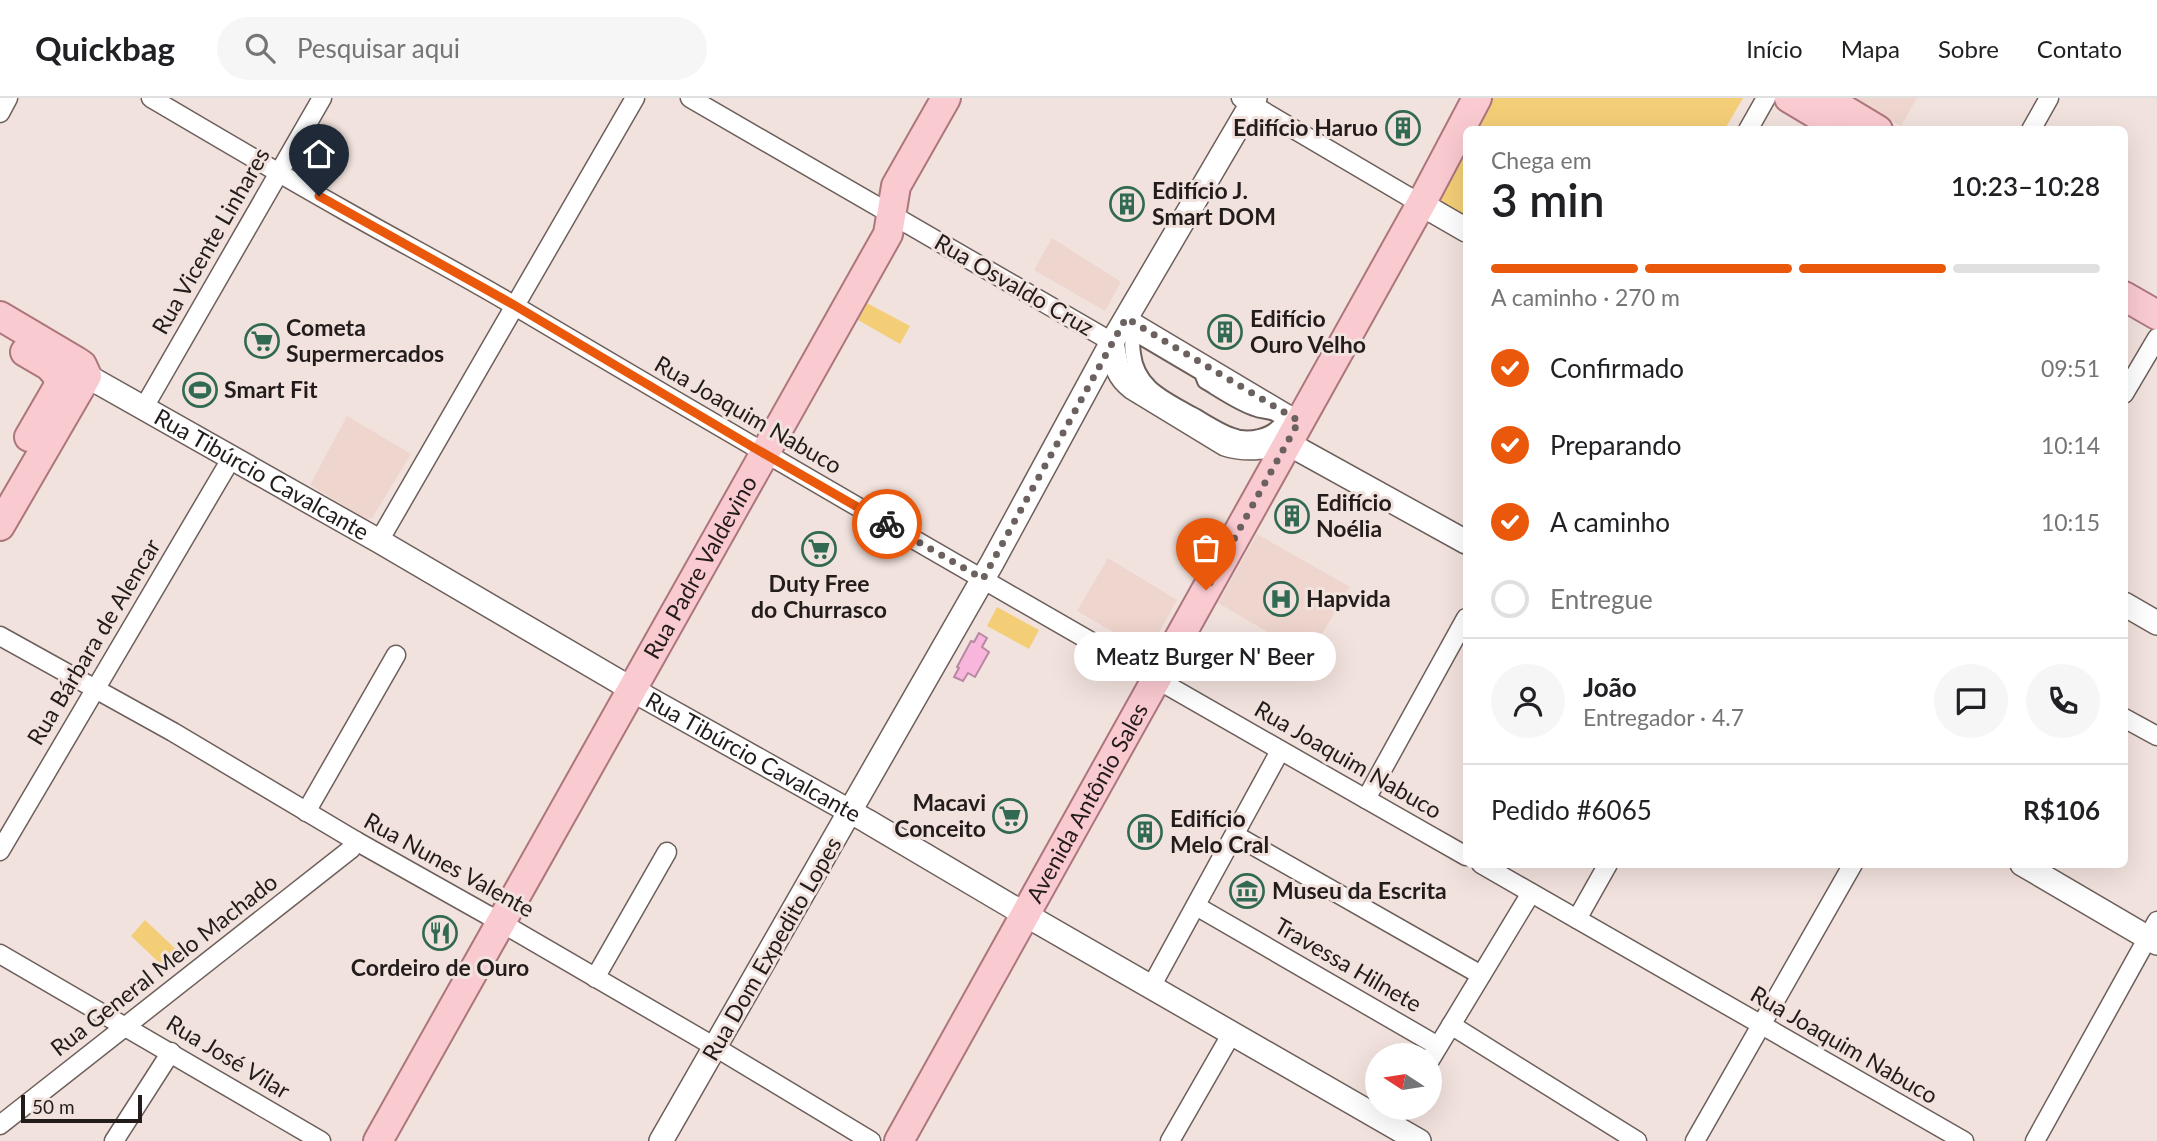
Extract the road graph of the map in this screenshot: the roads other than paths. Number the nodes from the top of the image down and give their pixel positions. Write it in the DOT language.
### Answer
graph roads {
  1 [pos="8,98"];
  2 [pos="151,98"];
  3 [pos="322,98"];
  4 [pos="635,98"];
  5 [pos="690,98"];
  6 [pos="946,98"];
  7 [pos="1477,98"];
  8 [pos="1766,98"];
  9 [pos="1789,98"];
  10 [pos="1825,98"];
  11 [pos="2049,98"];
  12 [pos="1249,100"];
  13 [pos="0,113"];
  14 [pos="1750,126"];
  15 [pos="1835,126"];
  16 [pos="1871,126"];
  17 [pos="2033,126"];
  18 [pos="279,173"];
  19 [pos="1421,204"];
  20 [pos="891,214"];
  21 [pos="1463,228"];
  22 [pos="2128,277"];
  23 [pos="2157,294"];
  24 [pos="2128,298"];
  25 [pos="514,305"];
  26 [pos="2157,315"];
  27 [pos="0,316"];
  28 [pos="1126,318"];
  29 [pos="0,338"];
  30 [pos="2157,338"];
  31 [pos="1112,342"];
  32 [pos="49,366"];
  33 [pos="87,376"];
  34 [pos="2128,387"];
  35 [pos="144,409"];
  36 [pos="1289,427"];
  37 [pos="765,454"];
  38 [pos="231,459"];
  39 [pos="0,488"];
  40 [pos="0,526"];
  41 [pos="1463,540"];
  42 [pos="379,541"];
  43 [pos="983,579"];
  44 [pos="2128,606"];
  45 [pos="1463,623"];
  46 [pos="2157,623"];
  47 [pos="0,636"];
  48 [pos="396,655"];
  49 [pos="1157,678"];
  50 [pos="95,689"];
  51 [pos="633,690"];
  52 [pos="2128,720"];
  53 [pos="2157,736"];
  54 [pos="1280,751"];
  55 [pos="1366,799"];
  56 [pos="306,812"];
  57 [pos="851,812"];
  58 [pos="1235,835"];
  59 [pos="356,841"];
  60 [pos="0,850"];
  61 [pos="667,852"];
  62 [pos="1463,854"];
  63 [pos="1488,868"];
  64 [pos="1606,868"];
  65 [pos="1851,868"];
  66 [pos="2030,868"];
  67 [pos="1531,893"];
  68 [pos="1196,906"];
  69 [pos="1026,915"];
  70 [pos="1577,919"];
  71 [pos="500,922"];
  72 [pos="2154,933"];
  73 [pos="0,954"];
  74 [pos="1481,975"];
  75 [pos="595,978"];
  76 [pos="1152,987"];
  77 [pos="1451,1025"];
  78 [pos="126,1026"];
  79 [pos="1761,1026"];
  80 [pos="1232,1033"];
  81 [pos="1418,1043"];
  82 [pos="1440,1043"];
  83 [pos="715,1047"];
  84 [pos="171,1052"];
  85 [pos="1365,1101"];
  86 [pos="1399,1120"];
  87 [pos="0,1125"];
  88 [pos="114,1141"];
  89 [pos="321,1141"];
  90 [pos="378,1141"];
  91 [pos="661,1141"];
  92 [pos="871,1141"];
  93 [pos="899,1141"];
  94 [pos="1170,1141"];
  95 [pos="1419,1141"];
  96 [pos="1637,1141"];
  97 [pos="1695,1141"];
  98 [pos="1964,1141"];
  99 [pos="2035,1141"];
  1 -- 13 [label="street"];
  2 -- 18 [label="street, Rua Joaquim Nabuco"];
  3 -- 18 [label="street, Rua Vicente Linhares"];
  4 -- 25 [label="street"];
  5 -- 20 [label="street, Rua Osvaldo Cruz"];
  6 -- 20 [label="main road, Rua Padre Valdevino"];
  7 -- 19 [label="main road, Avenida Antônio Sales"];
  8 -- 14 [label="street"];
  9 -- 15 [label="main road"];
  10 -- 16 [label="main road"];
  11 -- 17 [label="street"];
  12 -- 19 [label="street"];
  12 -- 28 [label="street, Rua Dom Expedito Lopes"];
  18 -- 25 [label="street, Rua Joaquim Nabuco"];
  18 -- 35 [label="street, Rua Vicente Linhares"];
  19 -- 21 [label="street"];
  19 -- 36 [label="main road, Avenida Antônio Sales"];
  20 -- 31 [label="street, Rua Osvaldo Cruz"];
  20 -- 37 [label="main road, Rua Padre Valdevino"];
  22 -- 23 [label="main road"];
  24 -- 26 [label="main road"];
  25 -- 37 [label="street, Rua Joaquim Nabuco"];
  25 -- 42 [label="street"];
  27 -- 33 [label="main road, Rua Tibúrcio Cavalcante"];
  28 -- 31 [label="street, Rua Dom Expedito Lopes"];
  28 -- 36 [label="street, Rua Osvaldo Cruz"];
  29 -- 32 [label="main road, Rua Tibúrcio Cavalcante"];
  30 -- 34 [label="street"];
  31 -- 36 [label="street, Rua Osvaldo Cruz"];
  31 -- 43 [label="street, Rua Dom Expedito Lopes"];
  32 -- 33 [label="street, Rua Tibúrcio Cavalcante"];
  32 -- 39 [label="main road"];
  33 -- 35 [label="street, Rua Tibúrcio Cavalcante"];
  33 -- 40 [label="main road"];
  35 -- 38 [label="street, Rua Tibúrcio Cavalcante"];
  36 -- 36 [label="street"];
  36 -- 41 [label="street, Rua Osvaldo Cruz"];
  36 -- 49 [label="main road, Avenida Antônio Sales"];
  37 -- 43 [label="street, Rua Joaquim Nabuco"];
  37 -- 51 [label="main road, Rua Padre Valdevino"];
  38 -- 42 [label="street, Rua Tibúrcio Cavalcante"];
  38 -- 50 [label="street, Rua Bárbara de Alencar"];
  42 -- 51 [label="street, Rua Tibúrcio Cavalcante"];
  43 -- 49 [label="street, Rua Joaquim Nabuco"];
  43 -- 57 [label="street, Rua Dom Expedito Lopes"];
  44 -- 46 [label="street"];
  45 -- 55 [label="street"];
  47 -- 50 [label="street, Rua Nunes Valente"];
  48 -- 56 [label="street"];
  49 -- 54 [label="street, Rua Joaquim Nabuco"];
  49 -- 69 [label="main road, Avenida Antônio Sales"];
  50 -- 56 [label="street, Rua Nunes Valente"];
  50 -- 60 [label="street, Rua Bárbara de Alencar"];
  51 -- 57 [label="street, Rua Tibúrcio Cavalcante"];
  51 -- 71 [label="main road, Rua Padre Valdevino"];
  52 -- 53 [label="street"];
  54 -- 55 [label="street, Rua Joaquim Nabuco"];
  54 -- 58 [label="street"];
  55 -- 62 [label="street, Rua Joaquim Nabuco"];
  56 -- 59 [label="street, Rua Nunes Valente"];
  57 -- 69 [label="street, Rua Tibúrcio Cavalcante"];
  57 -- 83 [label="street, Rua Dom Expedito Lopes"];
  58 -- 68 [label="street"];
  58 -- 74 [label="street"];
  59 -- 71 [label="street, Rua Nunes Valente"];
  59 -- 78 [label="street, Rua General Melo Machado"];
  61 -- 75 [label="street"];
  63 -- 67 [label="street, Rua Joaquim Nabuco"];
  64 -- 70 [label="street"];
  65 -- 79 [label="street"];
  66 -- 72 [label="street"];
  67 -- 70 [label="street, Rua Joaquim Nabuco"];
  67 -- 74 [label="street"];
  68 -- 76 [label="street"];
  68 -- 81 [label="street, Travessa Hilnete"];
  69 -- 76 [label="street, Rua Tibúrcio Cavalcante"];
  69 -- 93 [label="main road, Avenida Antônio Sales"];
  70 -- 79 [label="street, Rua Joaquim Nabuco"];
  71 -- 75 [label="street, Rua Nunes Valente"];
  71 -- 90 [label="main road, Rua Padre Valdevino"];
  72 -- 99 [label="street"];
  73 -- 78 [label="street, Rua José Vilar"];
  74 -- 77 [label="street"];
  75 -- 83 [label="street, Rua Nunes Valente"];
  76 -- 80 [label="street, Rua Tibúrcio Cavalcante"];
  77 -- 82 [label="street"];
  77 -- 96 [label="street"];
  78 -- 84 [label="street, Rua José Vilar"];
  78 -- 87 [label="street, Rua General Melo Machado"];
  79 -- 97 [label="street"];
  79 -- 98 [label="street, Rua Joaquim Nabuco"];
  80 -- 85 [label="street, Rua Tibúrcio Cavalcante"];
  80 -- 94 [label="street"];
  83 -- 91 [label="street, Rua Dom Expedito Lopes"];
  83 -- 92 [label="street, Rua Nunes Valente"];
  84 -- 88 [label="street"];
  84 -- 89 [label="street, Rua José Vilar"];
  86 -- 95 [label="street, Rua Tibúrcio Cavalcante"];
}
